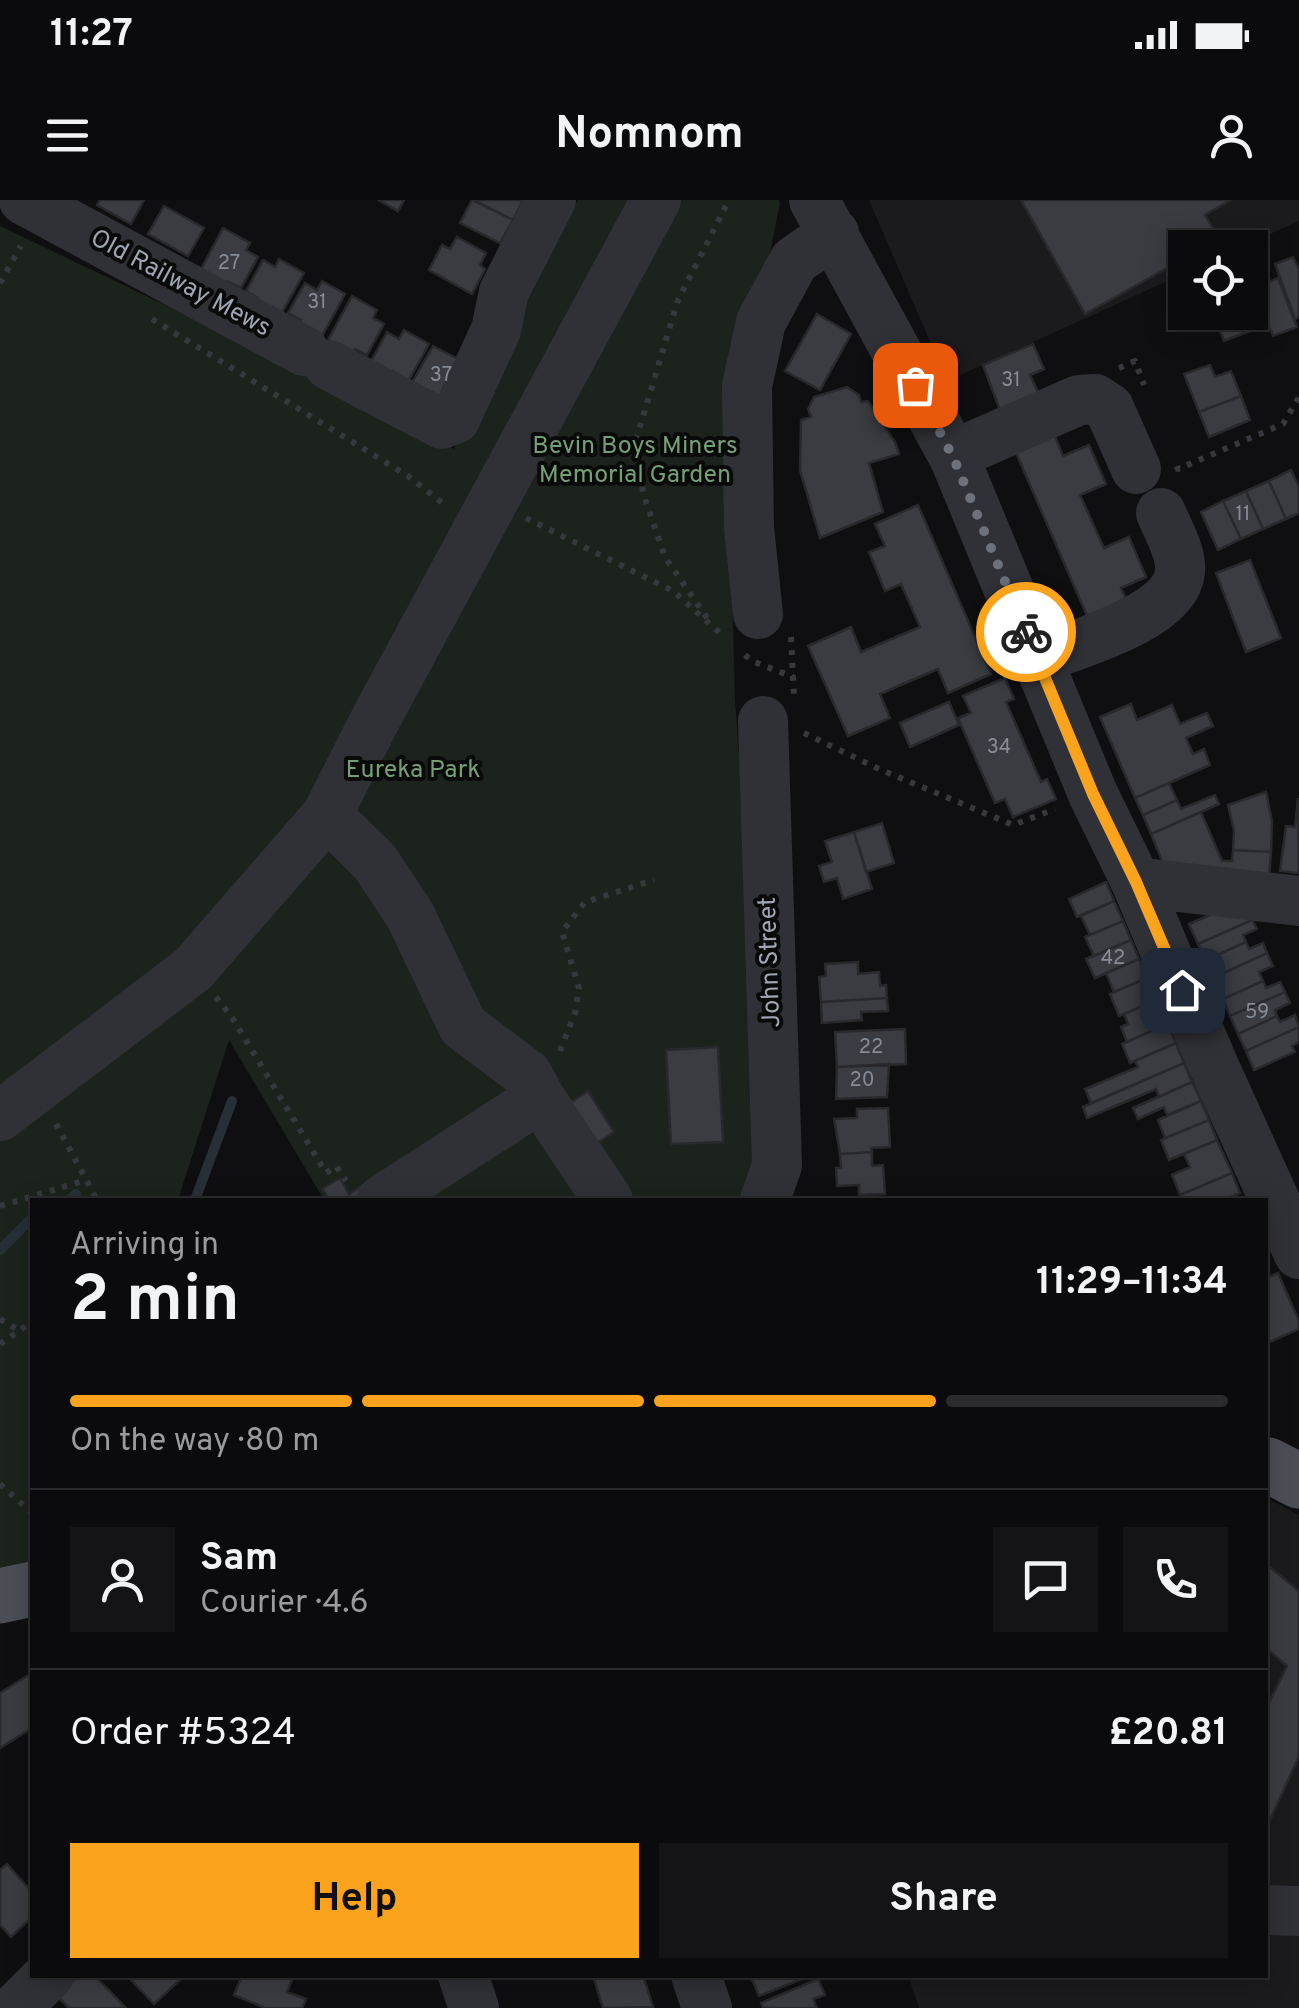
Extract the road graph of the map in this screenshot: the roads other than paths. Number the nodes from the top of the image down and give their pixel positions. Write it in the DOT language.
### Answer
graph roads {
  1 [pos="656,200"];
  2 [pos="824,216"];
  3 [pos="539,222"];
  4 [pos="35,226"];
  5 [pos="953,455"];
  6 [pos="1136,469"];
  7 [pos="1161,513"];
  8 [pos="734,632"];
  9 [pos="1037,659"];
  10 [pos="785,721"];
  11 [pos="327,815"];
  12 [pos="1136,882"];
  13 [pos="1299,901"];
  14 [pos="534,1086"];
  15 [pos="18,1102"];
  16 [pos="385,1198"];
  17 [pos="607,1198"];
  18 [pos="766,1198"];
  19 [pos="1299,1254"];
  20 [pos="30,1589"];
  21 [pos="0,1596"];
  22 [pos="1268,1910"];
  23 [pos="1299,1911"];
  24 [pos="463,1978"];
  25 [pos="697,1978"];
  26 [pos="474,2008"];
  27 [pos="707,2008"];
  1 -- 11 [label="street"];
  2 -- 5 [label="street"];
  2 -- 8 [label="street"];
  3 -- 4 [label="street, Old Railway Mews"];
  5 -- 6 [label="street"];
  5 -- 9 [label="street"];
  7 -- 9 [label="street"];
  9 -- 12 [label="street"];
  10 -- 18 [label="street, John Street"];
  11 -- 14 [label="street"];
  11 -- 15 [label="street"];
  12 -- 13 [label="street"];
  12 -- 19 [label="street"];
  14 -- 16 [label="street"];
  14 -- 17 [label="street"];
  20 -- 21 [label="main road"];
  22 -- 23 [label="street"];
  24 -- 26 [label="street"];
  25 -- 27 [label="street"];
}
